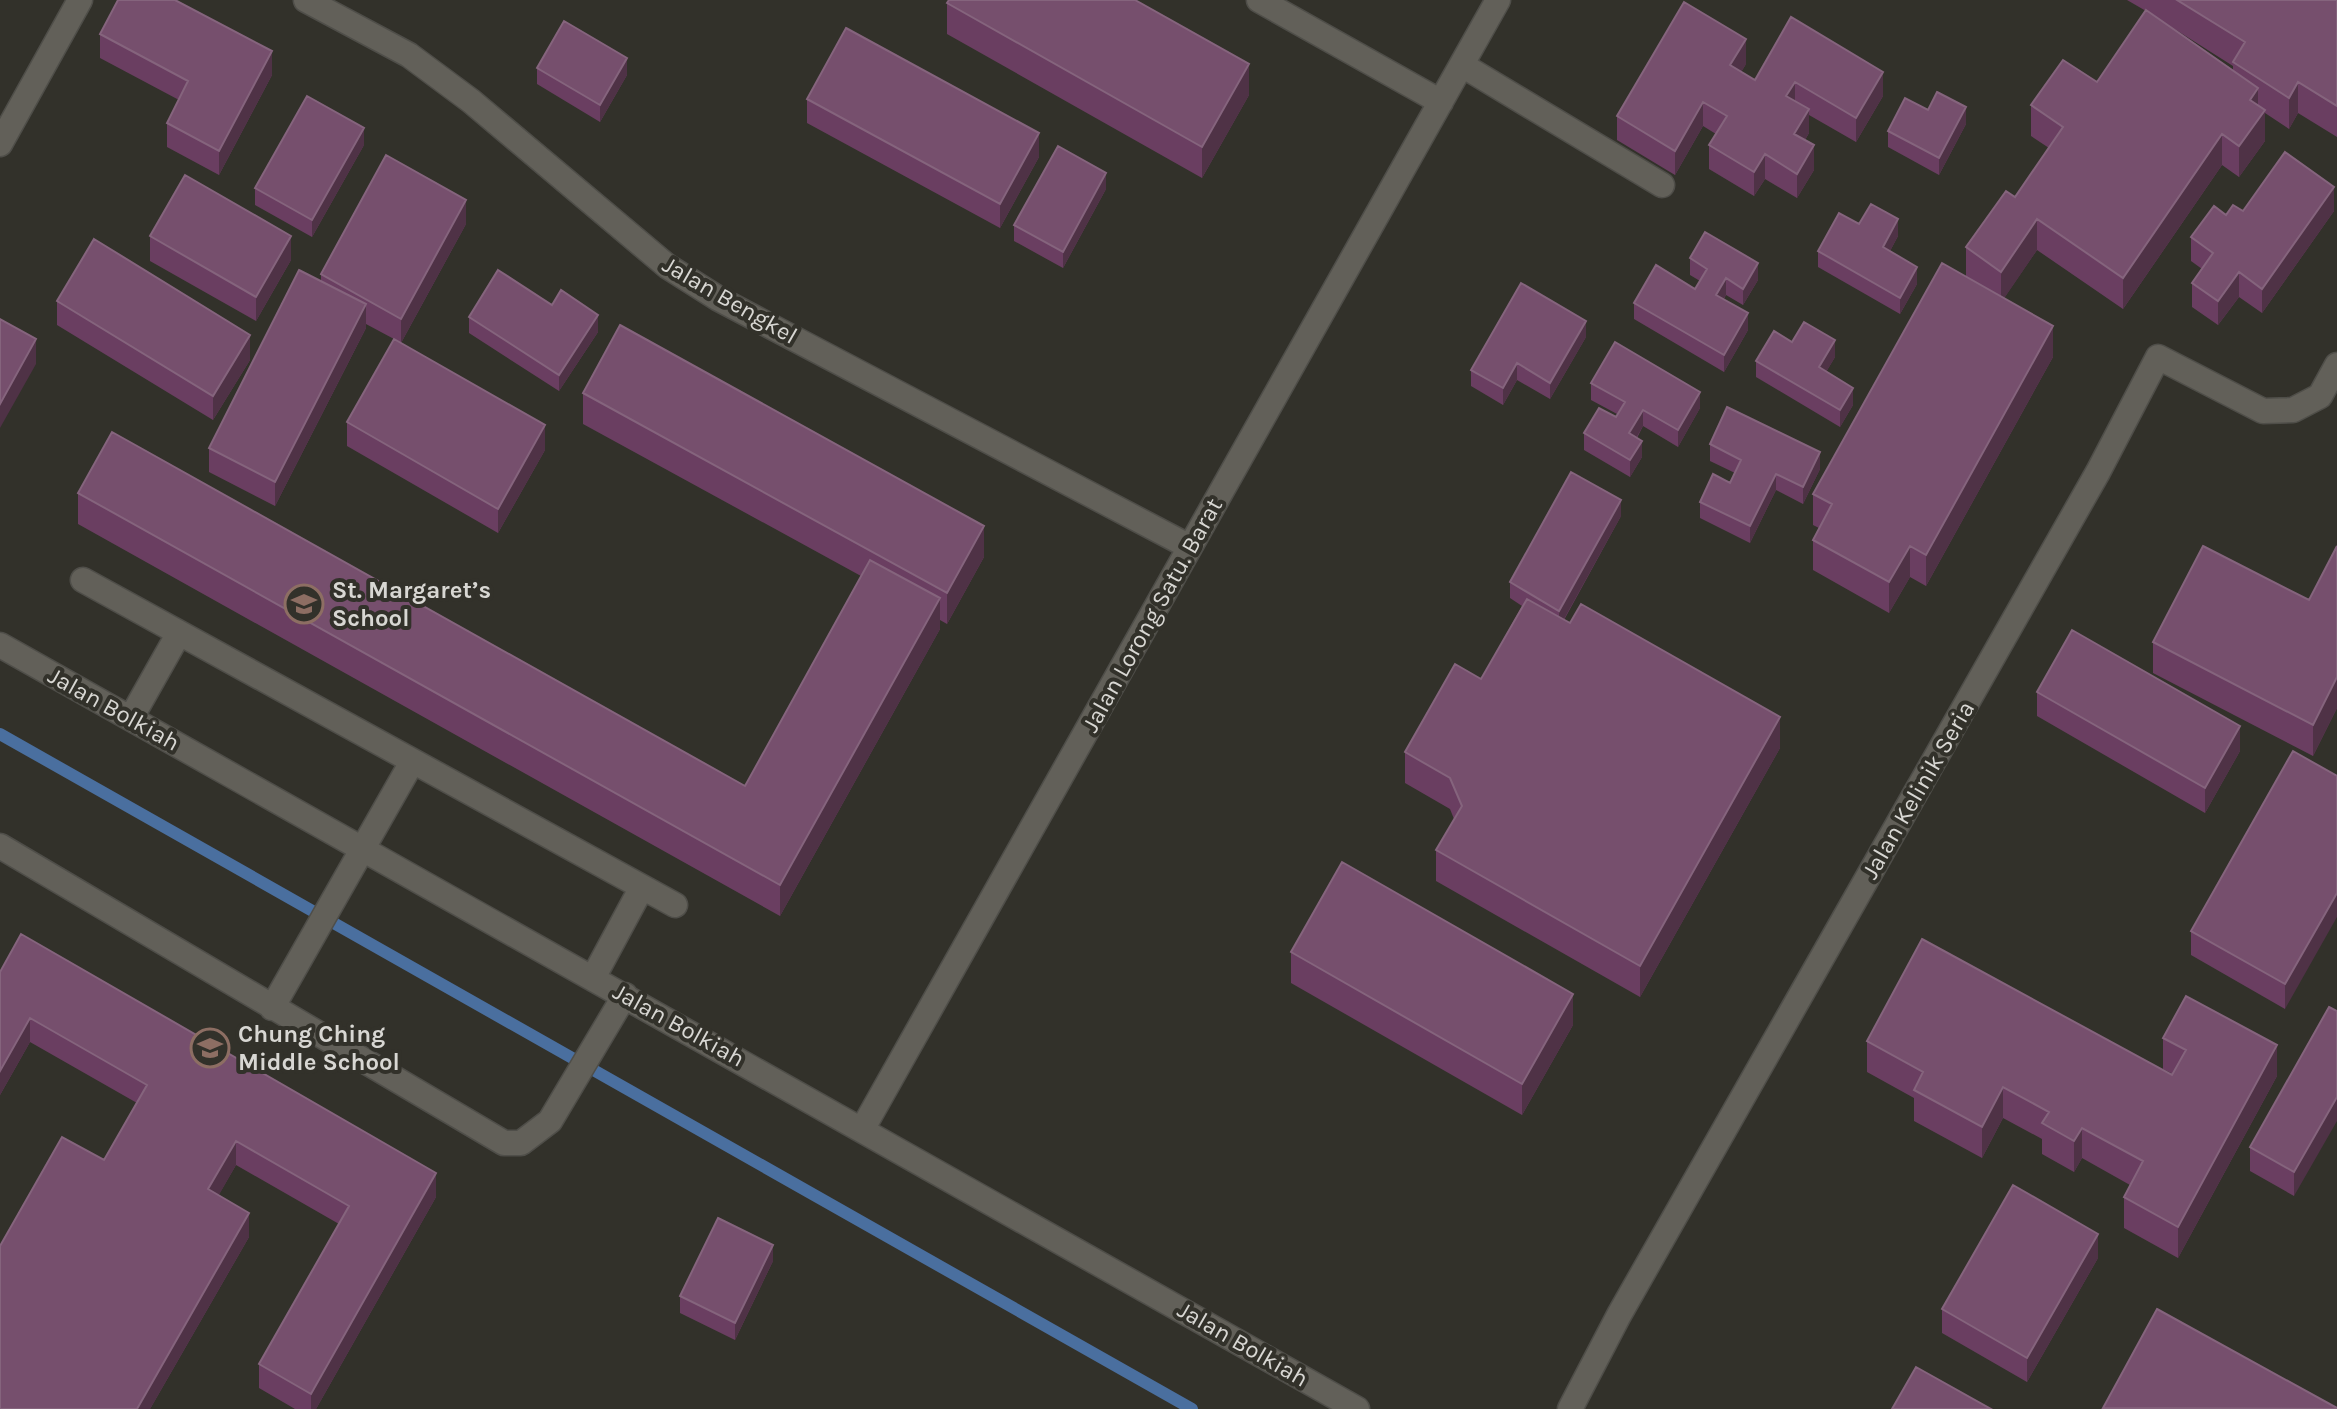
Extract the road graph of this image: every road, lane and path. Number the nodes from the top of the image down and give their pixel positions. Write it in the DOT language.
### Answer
graph roads {
  1 [pos="80,0"];
  2 [pos="306,0"];
  3 [pos="1259,0"];
  4 [pos="1498,0"];
  5 [pos="1462,65"];
  6 [pos="1441,102"];
  7 [pos="0,144"];
  8 [pos="1662,185"];
  9 [pos="2337,365"];
  10 [pos="1190,547"];
  11 [pos="83,580"];
  12 [pos="179,633"];
  13 [pos="0,645"];
  14 [pos="131,718"];
  15 [pos="412,762"];
  16 [pos="0,846"];
  17 [pos="362,848"];
  18 [pos="642,887"];
  19 [pos="675,905"];
  20 [pos="593,978"];
  21 [pos="625,995"];
  22 [pos="272,1008"];
  23 [pos="863,1128"];
  24 [pos="1357,1409"];
  25 [pos="1570,1409"];
  1 -- 7 [label="street"];
  2 -- 10 [label="street, Jalan Bengkel"];
  3 -- 6 [label="street"];
  4 -- 5 [label="street, Jalan Lorong Satu. Barat"];
  5 -- 6 [label="street, Jalan Lorong Satu. Barat"];
  5 -- 8 [label="street"];
  6 -- 10 [label="street, Jalan Lorong Satu. Barat"];
  9 -- 25 [label="street, Jalan Kelinik Seria"];
  10 -- 23 [label="street, Jalan Lorong Satu. Barat"];
  11 -- 12 [label="street"];
  12 -- 14 [label="street"];
  12 -- 15 [label="street"];
  13 -- 14 [label="street, Jalan Bolkiah"];
  14 -- 17 [label="street, Jalan Bolkiah"];
  15 -- 17 [label="street"];
  15 -- 18 [label="street"];
  16 -- 22 [label="street"];
  17 -- 20 [label="street, Jalan Bolkiah"];
  17 -- 22 [label="street"];
  18 -- 19 [label="street"];
  18 -- 20 [label="street"];
  20 -- 21 [label="street, Jalan Bolkiah"];
  21 -- 22 [label="street"];
  21 -- 23 [label="street, Jalan Bolkiah"];
  23 -- 24 [label="street, Jalan Bolkiah"];
}
